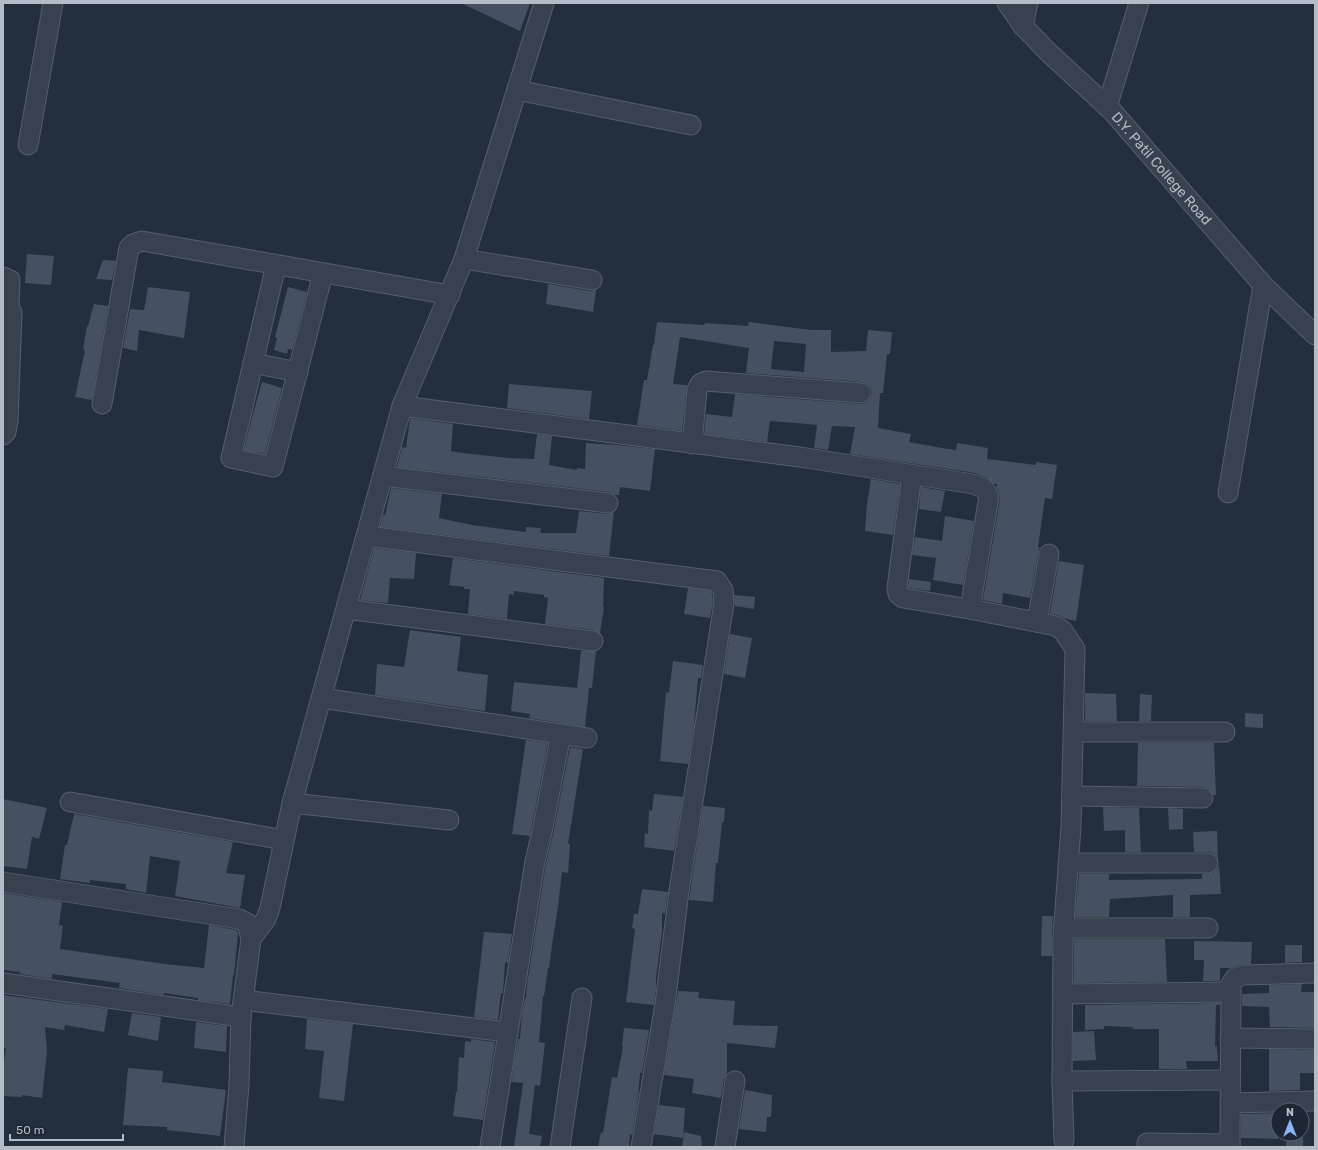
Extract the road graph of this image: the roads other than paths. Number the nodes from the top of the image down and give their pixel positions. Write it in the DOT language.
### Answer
graph roads {
  1 [pos="53,3"];
  2 [pos="544,3"];
  3 [pos="1007,3"];
  4 [pos="1028,3"];
  5 [pos="1139,3"];
  6 [pos="1023,26"];
  7 [pos="517,90"];
  8 [pos="1107,107"];
  9 [pos="691,125"];
  10 [pos="28,145"];
  11 [pos="464,259"];
  12 [pos="276,265"];
  13 [pos="323,273"];
  14 [pos="3,277"];
  15 [pos="592,280"];
  16 [pos="1263,285"];
  17 [pos="450,295"];
  18 [pos="1315,331"];
  19 [pos="253,363"];
  20 [pos="298,372"];
  21 [pos="860,394"];
  22 [pos="102,404"];
  23 [pos="402,406"];
  24 [pos="3,435"];
  25 [pos="692,444"];
  26 [pos="912,475"];
  27 [pos="383,476"];
  28 [pos="1228,493"];
  29 [pos="608,503"];
  30 [pos="367,536"];
  31 [pos="1049,554"];
  32 [pos="346,609"];
  33 [pos="976,610"];
  34 [pos="1037,622"];
  35 [pos="593,641"];
  36 [pos="322,698"];
  37 [pos="1073,732"];
  38 [pos="1225,732"];
  39 [pos="561,734"];
  40 [pos="587,738"];
  41 [pos="1072,796"];
  42 [pos="1203,798"];
  43 [pos="70,802"];
  44 [pos="292,803"];
  45 [pos="449,820"];
  46 [pos="284,840"];
  47 [pos="1068,863"];
  48 [pos="1208,863"];
  49 [pos="3,882"];
  50 [pos="1064,928"];
  51 [pos="1208,928"];
  52 [pos="251,939"];
  53 [pos="1315,974"];
  54 [pos="3,983"];
  55 [pos="1231,992"];
  56 [pos="1063,994"];
  57 [pos="582,998"];
  58 [pos="242,1009"];
  59 [pos="507,1032"];
  60 [pos="1230,1038"];
  61 [pos="1315,1040"];
  62 [pos="1230,1080"];
  63 [pos="1062,1081"];
  64 [pos="735,1082"];
  65 [pos="1315,1101"];
  66 [pos="1230,1103"];
  67 [pos="1064,1140"];
  68 [pos="1230,1145"];
  69 [pos="234,1147"];
  70 [pos="490,1147"];
  71 [pos="560,1147"];
  72 [pos="641,1147"];
  73 [pos="725,1147"];
  74 [pos="1147,1147"];
  1 -- 10 [label="street"];
  2 -- 7 [label="street"];
  3 -- 6 [label="street, D.Y. Patil College Road"];
  4 -- 6 [label="street"];
  5 -- 8 [label="street"];
  6 -- 8 [label="street, D.Y. Patil College Road"];
  7 -- 9 [label="street"];
  7 -- 11 [label="street"];
  8 -- 16 [label="street, D.Y. Patil College Road"];
  11 -- 15 [label="street"];
  11 -- 17 [label="street"];
  12 -- 13 [label="street"];
  12 -- 19 [label="street"];
  12 -- 22 [label="street"];
  13 -- 17 [label="street"];
  13 -- 20 [label="street"];
  14 -- 24 [label="street"];
  16 -- 18 [label="street, D.Y. Patil College Road"];
  16 -- 28 [label="street"];
  17 -- 23 [label="street"];
  19 -- 20 [label="street"];
  19 -- 20 [label="street"];
  21 -- 25 [label="street"];
  23 -- 25 [label="street"];
  23 -- 27 [label="street"];
  25 -- 26 [label="street"];
  26 -- 33 [label="street"];
  26 -- 33 [label="street"];
  27 -- 29 [label="street"];
  27 -- 30 [label="street"];
  30 -- 32 [label="street"];
  30 -- 72 [label="street"];
  31 -- 34 [label="street"];
  32 -- 35 [label="street"];
  32 -- 36 [label="street"];
  33 -- 34 [label="street"];
  34 -- 37 [label="street"];
  36 -- 39 [label="street"];
  36 -- 44 [label="street"];
  37 -- 38 [label="street"];
  37 -- 41 [label="street"];
  39 -- 40 [label="street"];
  39 -- 59 [label="street"];
  41 -- 42 [label="street"];
  41 -- 47 [label="street"];
  43 -- 46 [label="street"];
  44 -- 45 [label="street"];
  44 -- 46 [label="street"];
  46 -- 52 [label="street"];
  47 -- 48 [label="street"];
  47 -- 50 [label="street"];
  49 -- 52 [label="street"];
  50 -- 51 [label="street"];
  50 -- 56 [label="street"];
  52 -- 58 [label="street"];
  53 -- 55 [label="street"];
  54 -- 58 [label="street"];
  55 -- 56 [label="street"];
  55 -- 60 [label="street"];
  56 -- 63 [label="street"];
  57 -- 71 [label="street"];
  58 -- 59 [label="street"];
  58 -- 69 [label="street"];
  59 -- 70 [label="street"];
  60 -- 61 [label="street"];
  60 -- 62 [label="street"];
  62 -- 63 [label="street"];
  62 -- 66 [label="street"];
  63 -- 67 [label="street"];
  64 -- 73 [label="street"];
  65 -- 66 [label="street"];
  66 -- 68 [label="street"];
  68 -- 74 [label="street"];
}
